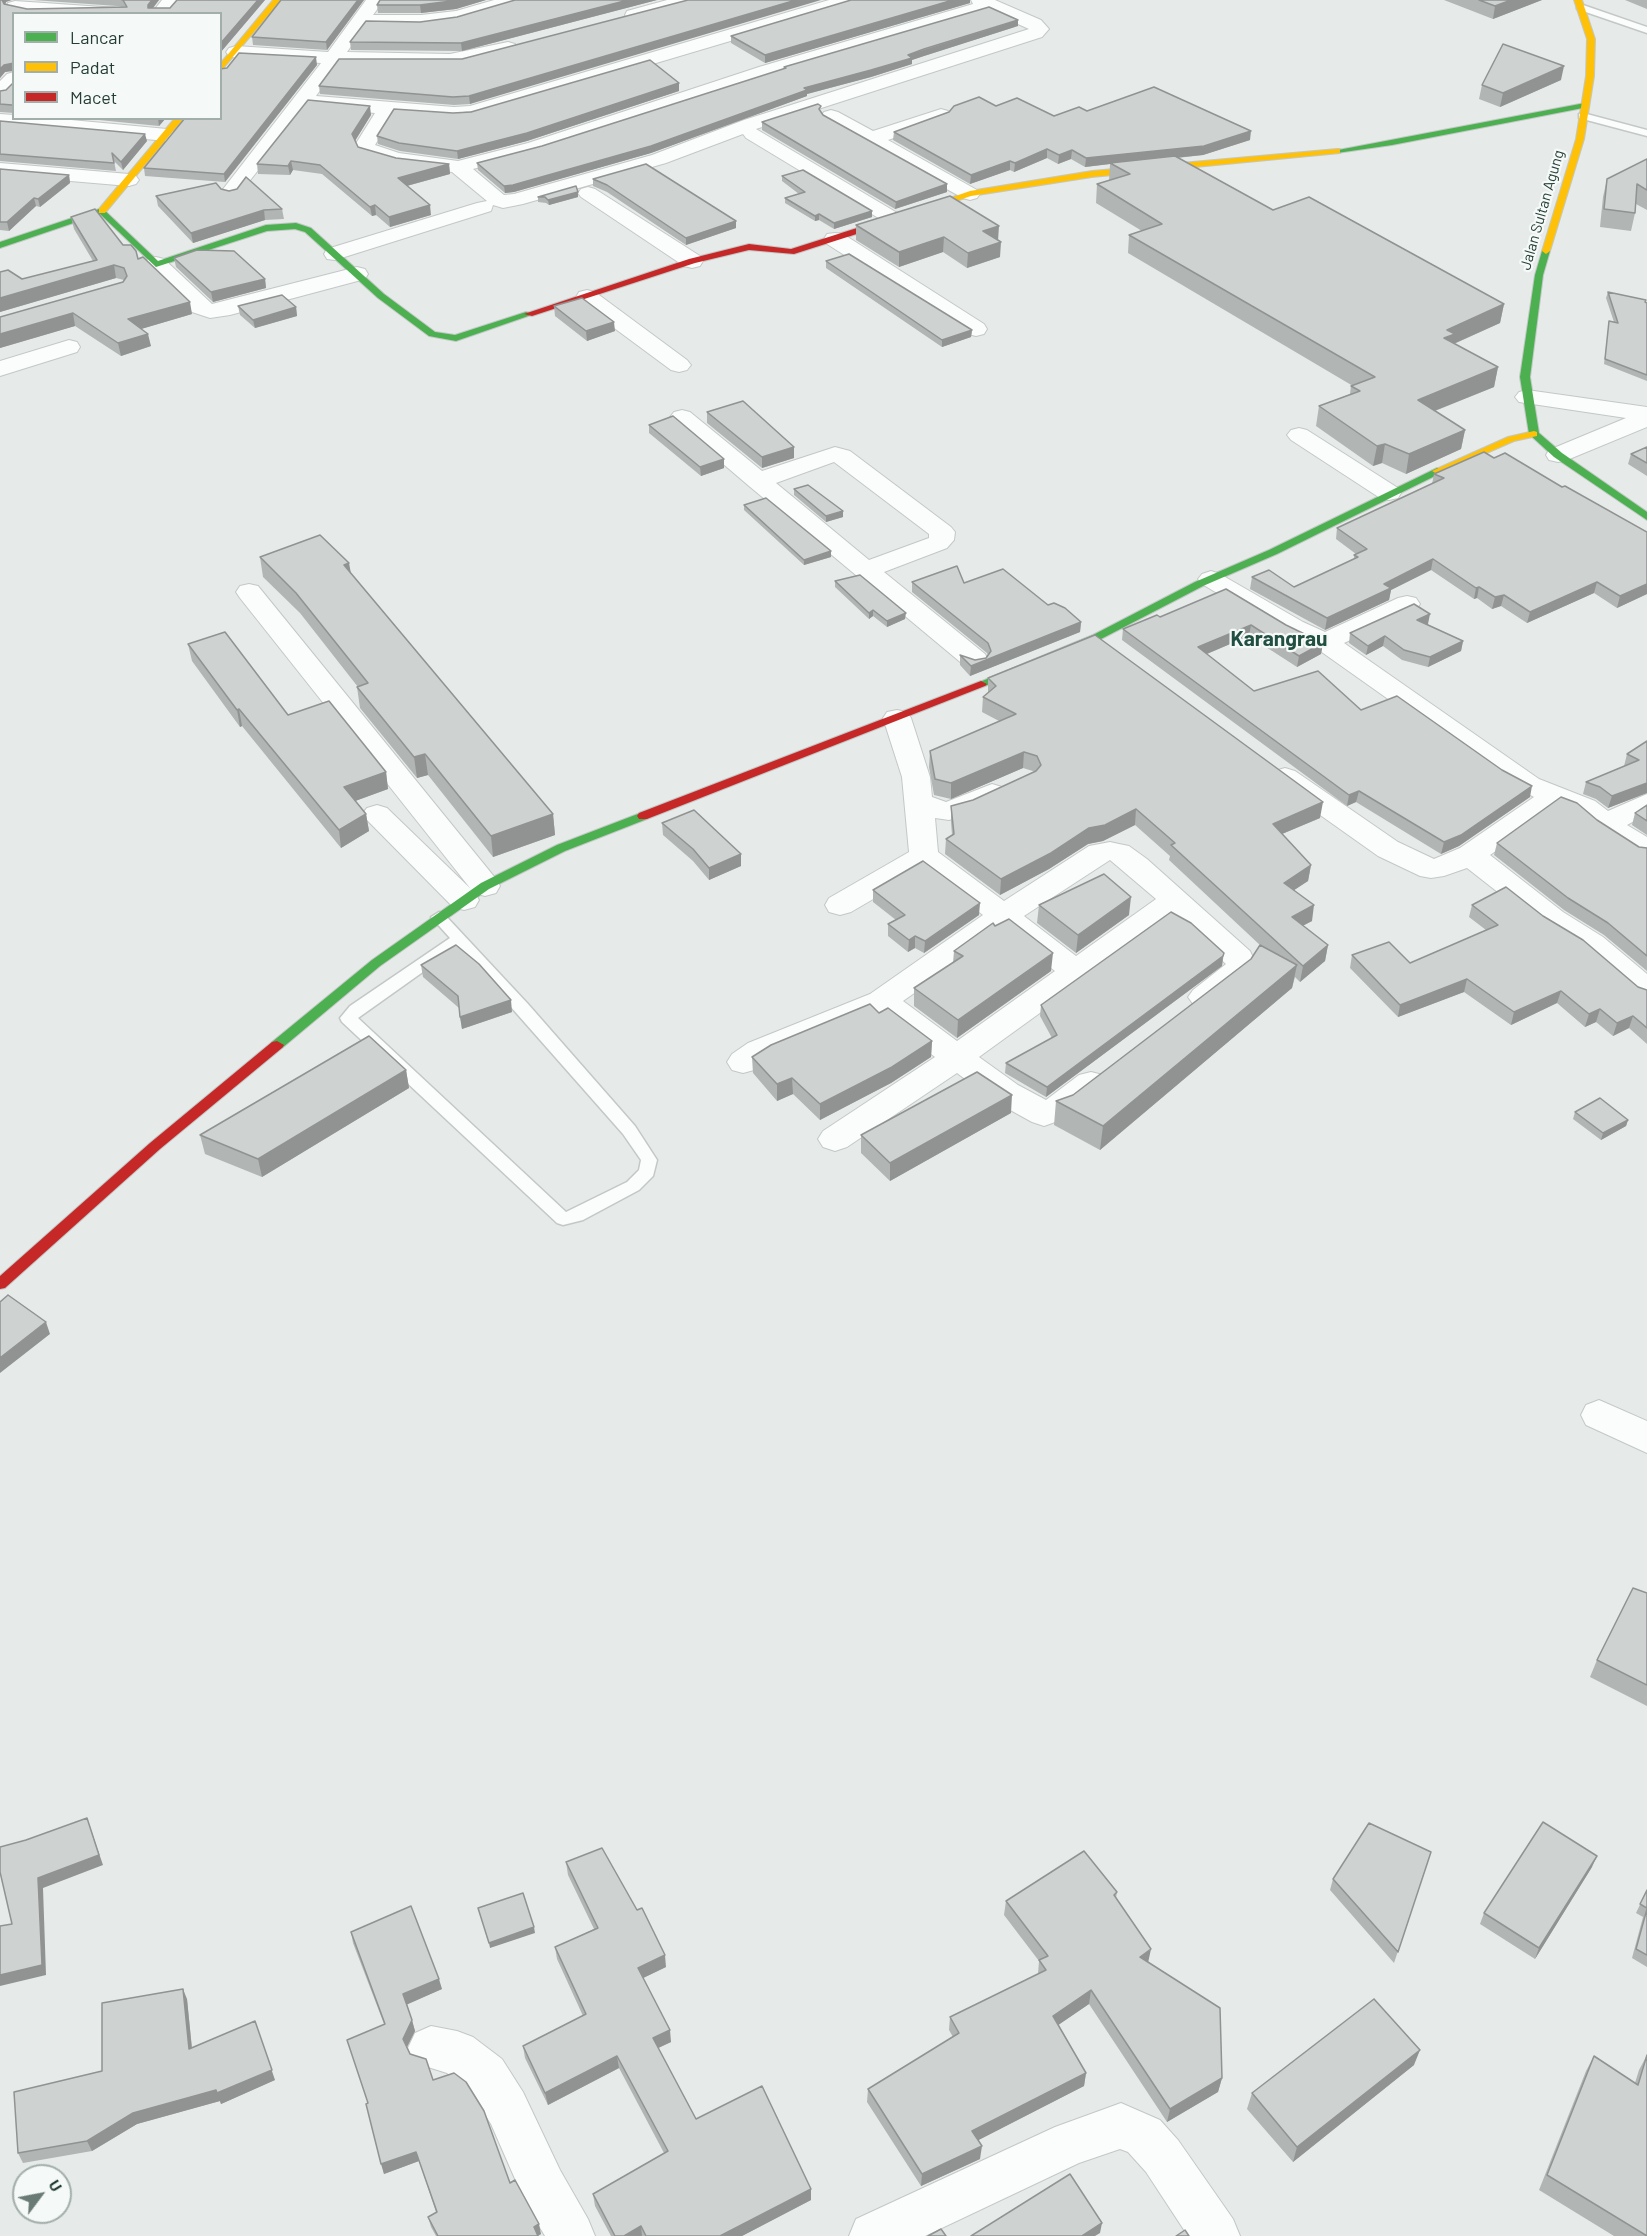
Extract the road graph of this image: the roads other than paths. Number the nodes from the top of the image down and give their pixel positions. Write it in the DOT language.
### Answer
graph roads {
  1 [pos="172,0"];
  2 [pos="277,0"];
  3 [pos="375,0"];
  4 [pos="467,0"];
  5 [pos="514,0"];
  6 [pos="687,0"];
  7 [pos="849,0"];
  8 [pos="984,2"];
  9 [pos="1579,3"];
  10 [pos="15,7"];
  11 [pos="659,8"];
  12 [pos="69,12"];
  13 [pos="162,12"];
  14 [pos="457,16"];
  15 [pos="677,19"];
  16 [pos="360,20"];
  17 [pos="613,20"];
  18 [pos="696,30"];
  19 [pos="1647,30"];
  20 [pos="714,40"];
  21 [pos="521,45"];
  22 [pos="236,52"];
  23 [pos="334,58"];
  24 [pos="222,68"];
  25 [pos="766,71"];
  26 [pos="12,80"];
  27 [pos="0,92"];
  28 [pos="303,101"];
  29 [pos="502,103"];
  30 [pos="388,108"];
  31 [pos="826,108"];
  32 [pos="1584,111"];
  33 [pos="941,114"];
  34 [pos="521,115"];
  35 [pos="0,120"];
  36 [pos="178,120"];
  37 [pos="66,121"];
  38 [pos="605,123"];
  39 [pos="540,126"];
  40 [pos="1647,133"];
  41 [pos="753,134"];
  42 [pos="167,135"];
  43 [pos="623,135"];
  44 [pos="559,138"];
  45 [pos="870,139"];
  46 [pos="641,147"];
  47 [pos="659,159"];
  48 [pos="458,167"];
  49 [pos="0,169"];
  50 [pos="129,180"];
  51 [pos="230,193"];
  52 [pos="588,193"];
  53 [pos="970,194"];
  54 [pos="484,207"];
  55 [pos="102,212"];
  56 [pos="892,218"];
  57 [pos="835,239"];
  58 [pos="0,245"];
  59 [pos="335,254"];
  60 [pos="692,261"];
  61 [pos="156,264"];
  62 [pos="357,274"];
  63 [pos="586,297"];
  64 [pos="976,328"];
  65 [pos="69,347"];
  66 [pos="679,365"];
  67 [pos="0,369"];
  68 [pos="1527,397"];
  69 [pos="1647,416"];
  70 [pos="682,417"];
  71 [pos="1534,434"];
  72 [pos="1299,435"];
  73 [pos="1558,455"];
  74 [pos="758,481"];
  75 [pos="1389,493"];
  76 [pos="1647,517"];
  77 [pos="867,568"];
  78 [pos="1211,579"];
  79 [pos="249,592"];
  80 [pos="1407,604"];
  81 [pos="1325,642"];
  82 [pos="985,669"];
  83 [pos="897,718"];
  84 [pos="1267,763"];
  85 [pos="1014,784"];
  86 [pos="1553,795"];
  87 [pos="918,802"];
  88 [pos="1647,803"];
  89 [pos="377,814"];
  90 [pos="1605,824"];
  91 [pos="1647,850"];
  92 [pos="1470,855"];
  93 [pos="924,856"];
  94 [pos="474,893"];
  95 [pos="1174,900"];
  96 [pos="840,905"];
  97 [pos="1004,915"];
  98 [pos="439,917"];
  99 [pos="459,939"];
  100 [pos="1076,971"];
  101 [pos="1647,991"];
  102 [pos="881,1001"];
  103 [pos="1179,1016"];
  104 [pos="957,1057"];
  105 [pos="743,1062"];
  106 [pos="1112,1066"];
  107 [pos="835,1139"];
  108 [pos="0,1284"];
  109 [pos="1599,1415"];
  110 [pos="1647,1438"];
  111 [pos="431,2048"];
  112 [pos="571,2236"];
  113 [pos="873,2236"];
  114 [pos="1216,2236"];
  1 -- 13 [label="street"];
  2 -- 22 [label="street"];
  3 -- 16 [label="street"];
  4 -- 14 [label="street"];
  5 -- 14 [label="street"];
  6 -- 11 [label="street"];
  7 -- 20 [label="street"];
  8 -- 25 [label="street"];
  8 -- 31 [label="street"];
  9 -- 19 [label="lane"];
  9 -- 32 [label="street, Jalan Sultan Agung"];
  10 -- 12 [label="street"];
  11 -- 15 [label="street"];
  11 -- 17 [label="street"];
  14 -- 16 [label="street"];
  16 -- 23 [label="street"];
  18 -- 20 [label="street"];
  20 -- 25 [label="street"];
  20 -- 29 [label="street"];
  21 -- 23 [label="street"];
  22 -- 23 [label="street"];
  22 -- 24 [label="street"];
  23 -- 28 [label="street"];
  25 -- 31 [label="street"];
  25 -- 38 [label="street"];
  26 -- 27 [label="street"];
  28 -- 30 [label="street"];
  28 -- 51 [label="street"];
  29 -- 30 [label="street"];
  29 -- 34 [label="street"];
  30 -- 48 [label="street"];
  31 -- 45 [label="street"];
  31 -- 47 [label="street"];
  32 -- 40 [label="lane"];
  32 -- 53 [label="street"];
  32 -- 68 [label="street, Jalan Sultan Agung"];
  33 -- 45 [label="street"];
  35 -- 37 [label="street"];
  36 -- 42 [label="street"];
  37 -- 42 [label="street"];
  38 -- 43 [label="street"];
  38 -- 44 [label="street"];
  39 -- 44 [label="street"];
  41 -- 56 [label="street"];
  42 -- 50 [label="street"];
  44 -- 48 [label="street"];
  45 -- 53 [label="street"];
  46 -- 47 [label="street"];
  47 -- 48 [label="street"];
  49 -- 50 [label="street"];
  50 -- 55 [label="street"];
  52 -- 60 [label="street"];
  53 -- 56 [label="street"];
  54 -- 59 [label="street"];
  55 -- 58 [label="street"];
  55 -- 61 [label="street"];
  56 -- 57 [label="street"];
  57 -- 60 [label="street"];
  57 -- 64 [label="street"];
  59 -- 61 [label="street"];
  59 -- 62 [label="street"];
  60 -- 63 [label="street"];
  61 -- 62 [label="street"];
  62 -- 63 [label="street"];
  63 -- 66 [label="street"];
  65 -- 67 [label="street"];
  68 -- 69 [label="street"];
  68 -- 71 [label="street, Jalan Sultan Agung"];
  69 -- 73 [label="street"];
  70 -- 74 [label="street"];
  71 -- 73 [label="street"];
  71 -- 75 [label="street"];
  72 -- 75 [label="street"];
  73 -- 76 [label="street"];
  74 -- 77 [label="street"];
  74 -- 77 [label="street"];
  75 -- 78 [label="street"];
  77 -- 82 [label="street"];
  78 -- 81 [label="street"];
  78 -- 82 [label="street"];
  79 -- 94 [label="street"];
  80 -- 81 [label="street"];
  81 -- 86 [label="street"];
  82 -- 83 [label="street"];
  83 -- 87 [label="street"];
  83 -- 94 [label="street"];
  84 -- 92 [label="street"];
  85 -- 87 [label="street"];
  86 -- 90 [label="street"];
  86 -- 92 [label="street"];
  87 -- 93 [label="street"];
  88 -- 90 [label="street"];
  89 -- 94 [label="street"];
  90 -- 91 [label="street"];
  92 -- 101 [label="street"];
  93 -- 96 [label="street"];
  93 -- 97 [label="street"];
  94 -- 98 [label="street"];
  95 -- 97 [label="street"];
  95 -- 100 [label="street"];
  95 -- 103 [label="street"];
  97 -- 100 [label="street"];
  97 -- 102 [label="street"];
  98 -- 99 [label="lane"];
  98 -- 108 [label="street"];
  99 -- 99 [label="lane"];
  100 -- 104 [label="street"];
  102 -- 104 [label="street"];
  102 -- 105 [label="street"];
  104 -- 106 [label="street"];
  104 -- 107 [label="street"];
  109 -- 110 [label="street"];
  111 -- 112 [label="street"];
  113 -- 114 [label="street"];
}
